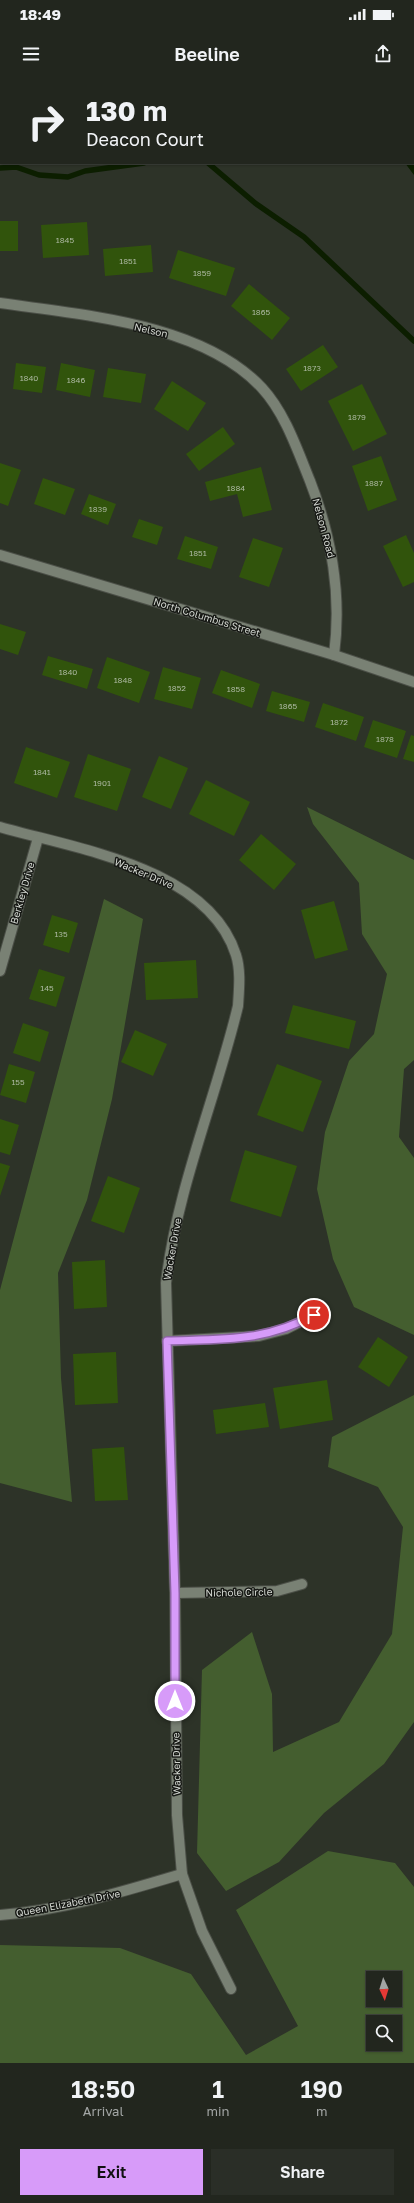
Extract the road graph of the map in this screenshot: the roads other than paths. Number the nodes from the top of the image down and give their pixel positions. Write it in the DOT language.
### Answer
graph roads {
  1 [pos="0,303"];
  2 [pos="278,409"];
  3 [pos="0,555"];
  4 [pos="334,655"];
  5 [pos="414,682"];
  6 [pos="0,827"];
  7 [pos="38,838"];
  8 [pos="0,970"];
  9 [pos="322,1311"];
  10 [pos="167,1341"];
  11 [pos="302,1584"];
  12 [pos="175,1593"];
  13 [pos="182,1874"];
  14 [pos="0,1915"];
  15 [pos="231,1990"];
  1 -- 2 [label="street, Nelson"];
  2 -- 4 [label="street, Nelson Road"];
  3 -- 4 [label="street, North Columbus Street"];
  4 -- 5 [label="street, North Columbus Street"];
  6 -- 7 [label="street, Wacker Drive"];
  7 -- 8 [label="street, Berkley Drive"];
  7 -- 10 [label="street, Wacker Drive"];
  9 -- 10 [label="street"];
  10 -- 12 [label="street, Wacker Drive"];
  11 -- 12 [label="street, Nichole Circle"];
  12 -- 13 [label="street, Wacker Drive"];
  13 -- 14 [label="street, Queen Elizabeth Drive"];
  13 -- 15 [label="street, Wacker Drive"];
}
